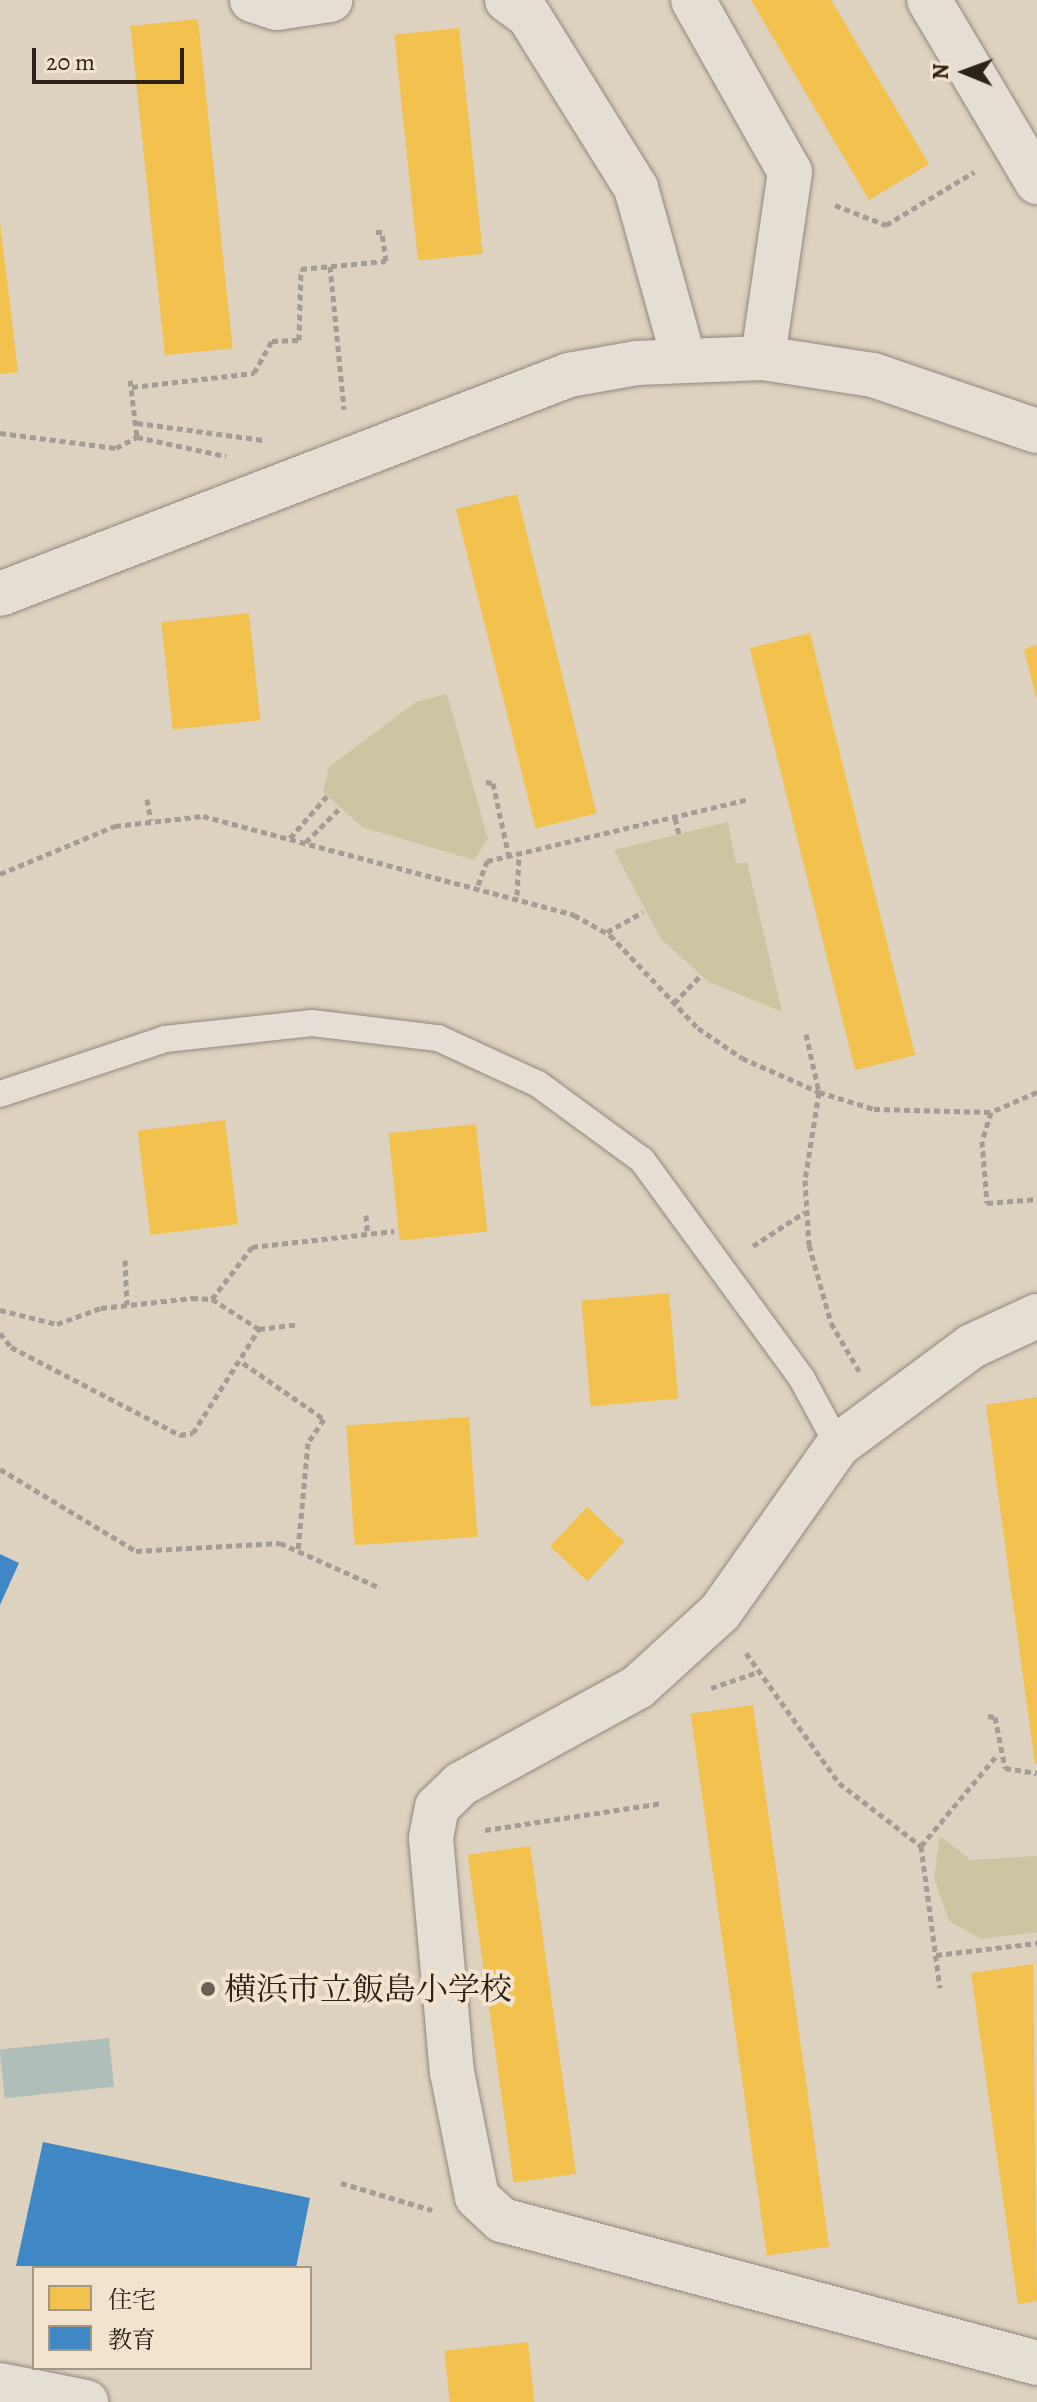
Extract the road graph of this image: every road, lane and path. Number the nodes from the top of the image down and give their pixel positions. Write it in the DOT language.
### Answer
graph roads {
  1 [pos="252,0"];
  2 [pos="330,0"];
  3 [pos="507,0"];
  4 [pos="693,0"];
  5 [pos="929,0"];
  6 [pos="1027,164"];
  7 [pos="826,201"];
  8 [pos="374,232"];
  9 [pos="330,266"];
  10 [pos="763,358"];
  11 [pos="684,360"];
  12 [pos="137,423"];
  13 [pos="346,426"];
  14 [pos="1037,431"];
  15 [pos="0,433"];
  16 [pos="137,437"];
  17 [pos="270,441"];
  18 [pos="237,460"];
  19 [pos="0,594"];
  20 [pos="486,782"];
  21 [pos="327,796"];
  22 [pos="147,799"];
  23 [pos="749,799"];
  24 [pos="339,809"];
  25 [pos="675,818"];
  26 [pos="151,821"];
  27 [pos="679,834"];
  28 [pos="290,838"];
  29 [pos="306,842"];
  30 [pos="519,856"];
  31 [pos="509,857"];
  32 [pos="0,874"];
  33 [pos="478,885"];
  34 [pos="517,895"];
  35 [pos="643,912"];
  36 [pos="606,932"];
  37 [pos="701,975"];
  38 [pos="674,1003"];
  39 [pos="806,1034"];
  40 [pos="819,1092"];
  41 [pos="1037,1092"];
  42 [pos="0,1094"];
  43 [pos="991,1112"];
  44 [pos="1037,1199"];
  45 [pos="805,1212"];
  46 [pos="366,1215"];
  47 [pos="367,1231"];
  48 [pos="394,1231"];
  49 [pos="749,1249"];
  50 [pos="125,1260"];
  51 [pos="212,1299"];
  52 [pos="127,1305"];
  53 [pos="0,1310"];
  54 [pos="1037,1316"];
  55 [pos="297,1324"];
  56 [pos="259,1329"];
  57 [pos="0,1333"];
  58 [pos="243,1363"];
  59 [pos="862,1377"];
  60 [pos="838,1445"];
  61 [pos="0,1469"];
  62 [pos="298,1551"];
  63 [pos="380,1588"];
  64 [pos="720,1612"];
  65 [pos="988,1716"];
  66 [pos="997,1755"];
  67 [pos="1037,1773"];
  68 [pos="663,1803"];
  69 [pos="433,1831"];
  70 [pos="921,1846"];
  71 [pos="1037,1943"];
  72 [pos="936,1955"];
  73 [pos="940,1988"];
  74 [pos="341,2183"];
  75 [pos="442,2213"];
  76 [pos="1037,2363"];
  77 [pos="0,2385"];
  78 [pos="86,2402"];
  1 -- 2 [label="street"];
  3 -- 11 [label="street"];
  4 -- 10 [label="street"];
  5 -- 6 [label="street"];
  6 -- 7 [label="path"];
  8 -- 9 [label="path"];
  9 -- 12 [label="path"];
  9 -- 13 [label="path"];
  10 -- 11 [label="street"];
  10 -- 14 [label="street"];
  11 -- 19 [label="street"];
  12 -- 16 [label="path"];
  12 -- 17 [label="path"];
  15 -- 16 [label="path"];
  16 -- 18 [label="path"];
  20 -- 31 [label="path"];
  21 -- 28 [label="path"];
  22 -- 26 [label="path"];
  23 -- 25 [label="path"];
  24 -- 29 [label="path"];
  25 -- 27 [label="path"];
  25 -- 30 [label="path"];
  26 -- 28 [label="path"];
  26 -- 32 [label="path"];
  28 -- 29 [label="path"];
  29 -- 33 [label="path"];
  30 -- 31 [label="path"];
  30 -- 34 [label="path"];
  31 -- 33 [label="path"];
  33 -- 34 [label="path"];
  34 -- 36 [label="path"];
  35 -- 36 [label="path"];
  36 -- 38 [label="path"];
  37 -- 38 [label="path"];
  38 -- 40 [label="path"];
  39 -- 40 [label="path"];
  40 -- 43 [label="path"];
  40 -- 45 [label="path"];
  41 -- 43 [label="path"];
  42 -- 60 [label="lane"];
  43 -- 44 [label="path"];
  45 -- 49 [label="path"];
  45 -- 59 [label="path"];
  46 -- 47 [label="path"];
  47 -- 48 [label="path"];
  47 -- 51 [label="path"];
  50 -- 52 [label="path"];
  51 -- 52 [label="path"];
  51 -- 56 [label="path"];
  52 -- 53 [label="path"];
  54 -- 60 [label="street"];
  55 -- 56 [label="path"];
  56 -- 58 [label="path"];
  57 -- 58 [label="path"];
  58 -- 62 [label="path"];
  60 -- 64 [label="street"];
  61 -- 62 [label="path"];
  62 -- 63 [label="path"];
  64 -- 69 [label="street"];
  64 -- 70 [label="path"];
  65 -- 66 [label="path"];
  66 -- 67 [label="path"];
  66 -- 70 [label="path"];
  68 -- 69 [label="path"];
  69 -- 76 [label="street"];
  70 -- 72 [label="path"];
  71 -- 72 [label="path"];
  72 -- 73 [label="path"];
  74 -- 75 [label="path"];
  77 -- 78 [label="street"];
}
